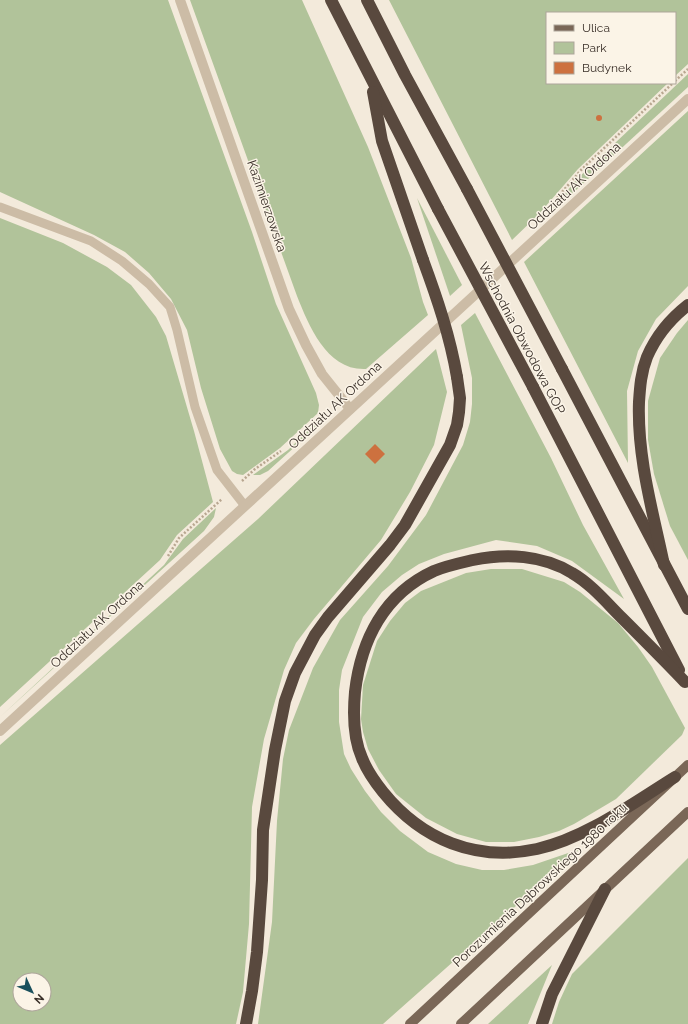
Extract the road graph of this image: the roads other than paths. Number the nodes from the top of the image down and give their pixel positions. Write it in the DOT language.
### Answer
graph roads {
  1 [pos="180,0"];
  2 [pos="331,0"];
  3 [pos="367,0"];
  4 [pos="371,81"];
  5 [pos="688,99"];
  6 [pos="0,206"];
  7 [pos="688,305"];
  8 [pos="350,409"];
  9 [pos="245,506"];
  10 [pos="664,565"];
  11 [pos="688,609"];
  12 [pos="686,685"];
  13 [pos="0,731"];
  14 [pos="688,765"];
  15 [pos="675,777"];
  16 [pos="688,812"];
  17 [pos="605,889"];
  18 [pos="246,1024"];
  19 [pos="410,1024"];
  20 [pos="460,1024"];
  21 [pos="542,1024"];
  1 -- 8 [label="street, Kazimierzowska"];
  2 -- 4 [label="highway, Wschodnia Obwodowa GOP"];
  3 -- 10 [label="highway, Wschodnia Obwodowa GOP, bridge"];
  4 -- 12 [label="highway, Wschodnia Obwodowa GOP, bridge"];
  4 -- 18 [label="highway, bridge"];
  5 -- 8 [label="street, Oddziału AK Ordona"];
  6 -- 9 [label="lane"];
  7 -- 10 [label="highway"];
  8 -- 9 [label="street, Oddziału AK Ordona"];
  9 -- 13 [label="street, Oddziału AK Ordona"];
  10 -- 11 [label="highway, Wschodnia Obwodowa GOP"];
  12 -- 15 [label="highway"];
  14 -- 15 [label="main road, Porozumienia Dąbrowskiego 1980 roku"];
  15 -- 19 [label="main road, Porozumienia Dąbrowskiego 1980 roku"];
  16 -- 17 [label="main road"];
  17 -- 20 [label="main road"];
  17 -- 21 [label="highway"];
}
